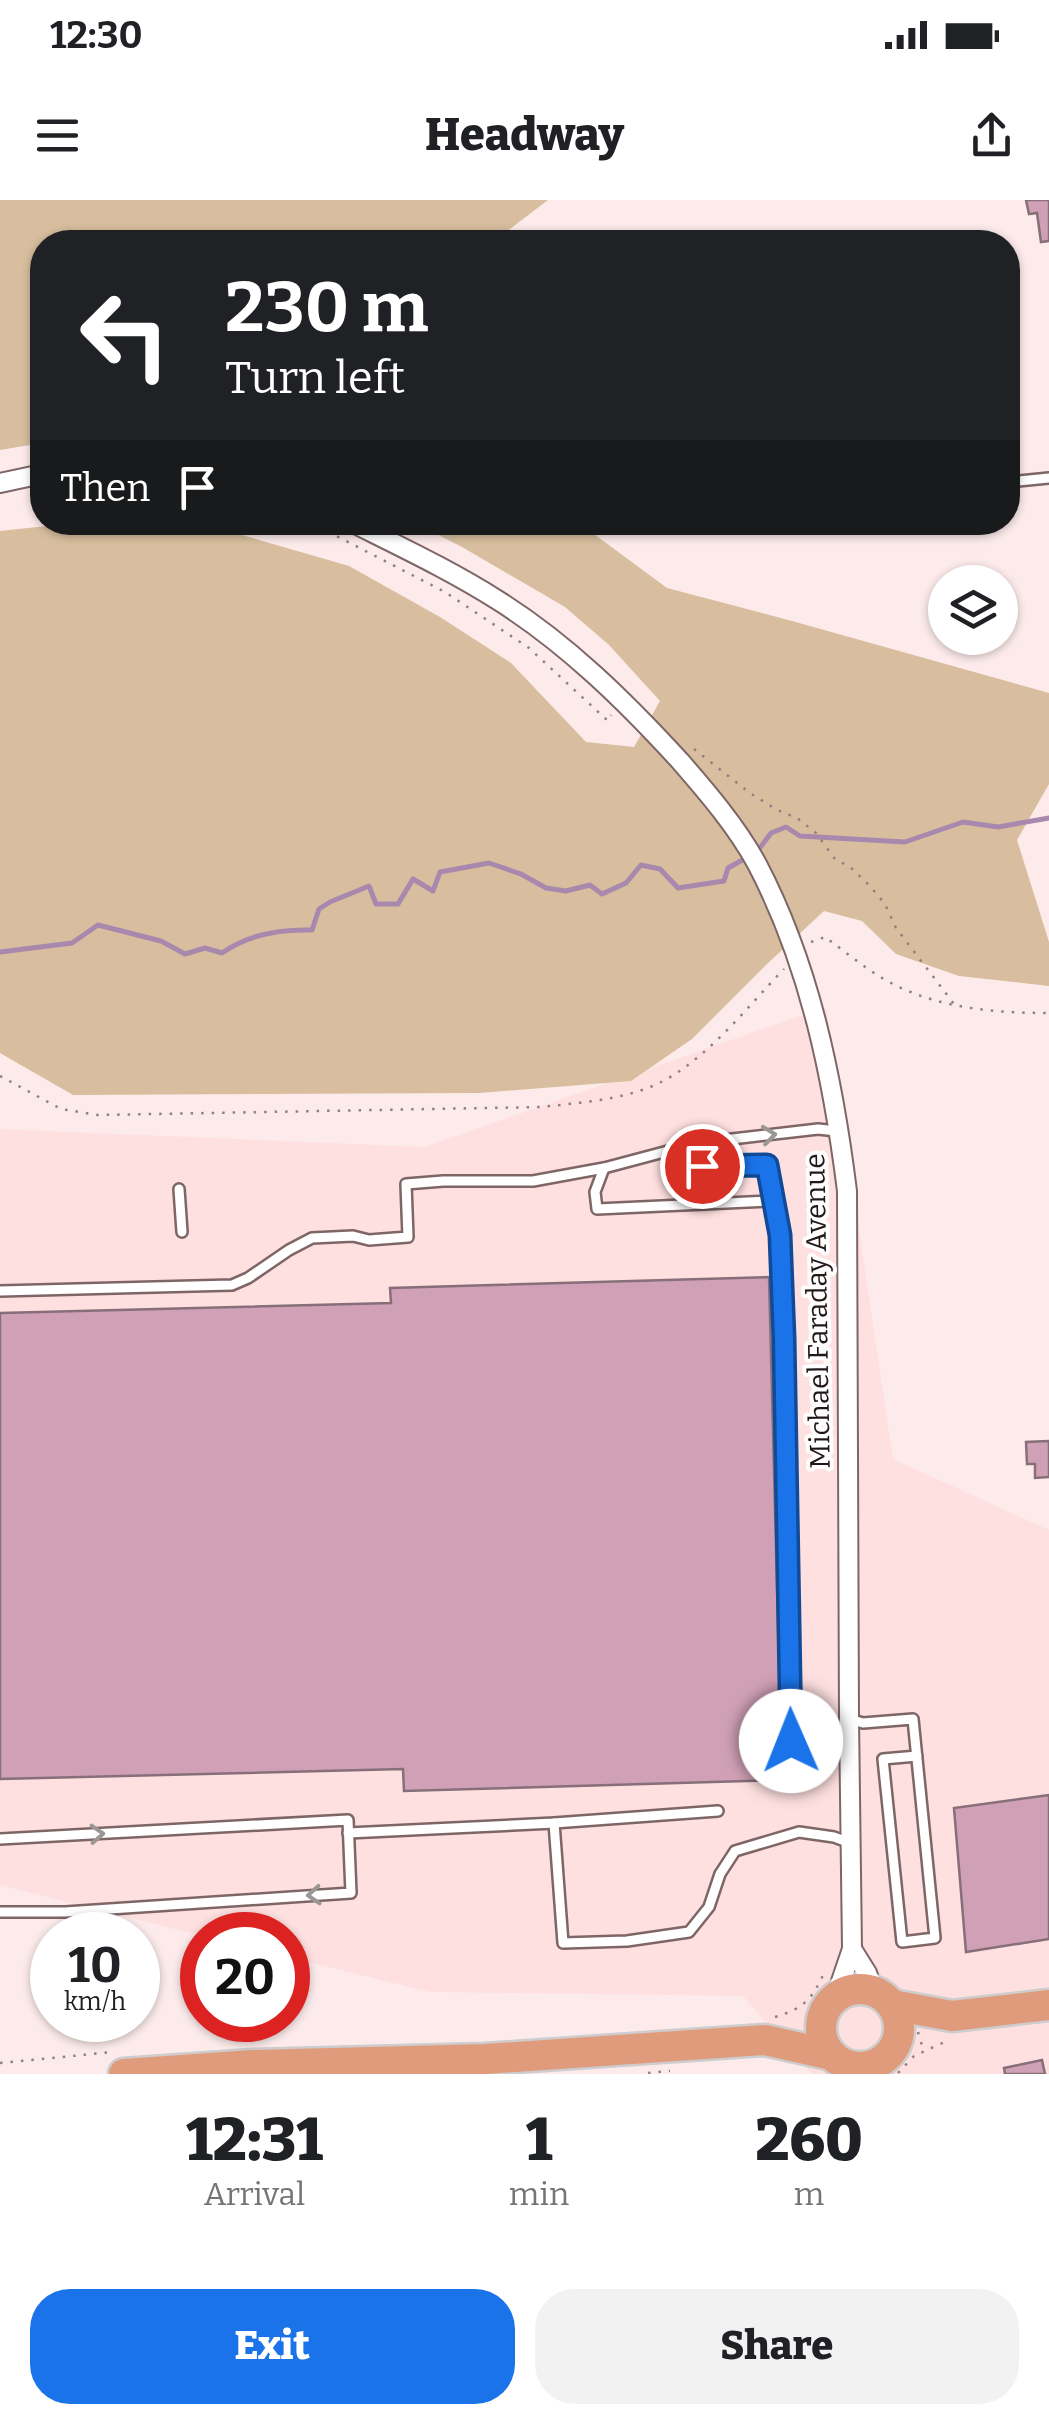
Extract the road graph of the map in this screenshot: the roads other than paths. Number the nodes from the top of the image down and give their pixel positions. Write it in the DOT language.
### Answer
graph roads {
  1 [pos="30,476"];
  2 [pos="1049,478"];
  3 [pos="1020,481"];
  4 [pos="0,482"];
  5 [pos="376,535"];
  6 [pos="840,1131"];
  7 [pos="698,1144"];
  8 [pos="604,1168"];
  9 [pos="179,1189"];
  10 [pos="772,1201"];
  11 [pos="182,1232"];
  12 [pos="0,1291"];
  13 [pos="848,1718"];
  14 [pos="917,1756"];
  15 [pos="792,1780"];
  16 [pos="718,1811"];
  17 [pos="554,1823"];
  18 [pos="348,1834"];
  19 [pos="0,1839"];
  20 [pos="850,1843"];
  21 [pos="0,1912"];
  22 [pos="852,1949"];
  23 [pos="828,1993"];
  24 [pos="883,1999"];
  25 [pos="1049,2006"];
  26 [pos="952,2016"];
  27 [pos="765,2040"];
  28 [pos="889,2062"];
  29 [pos="840,2064"];
  30 [pos="124,2074"];
  1 -- 4 [label="street"];
  2 -- 3 [label="lane"];
  5 -- 6 [label="street, Michael Faraday Avenue"];
  7 -- 6 [label="lane, one-way"];
  6 -- 13 [label="street, Michael Faraday Avenue"];
  7 -- 8 [label="lane"];
  7 -- 10 [label="lane"];
  8 -- 10 [label="lane"];
  8 -- 12 [label="lane"];
  9 -- 11 [label="lane"];
  10 -- 15 [label="lane"];
  13 -- 14 [label="lane"];
  13 -- 20 [label="street, Michael Faraday Avenue"];
  14 -- 14 [label="lane"];
  16 -- 17 [label="lane"];
  17 -- 18 [label="lane"];
  17 -- 20 [label="lane"];
  19 -- 18 [label="lane, one-way"];
  18 -- 21 [label="lane, one-way"];
  20 -- 22 [label="street, Michael Faraday Avenue"];
  22 -- 23 [label="street"];
  22 -- 24 [label="street"];
  23 -- 24 [label="highway"];
  23 -- 27 [label="highway"];
  23 -- 29 [label="highway"];
  24 -- 26 [label="highway"];
  24 -- 28 [label="highway"];
  25 -- 26 [label="highway"];
  26 -- 28 [label="highway"];
  27 -- 29 [label="highway"];
  27 -- 30 [label="highway"];
  28 -- 29 [label="highway"];
}
